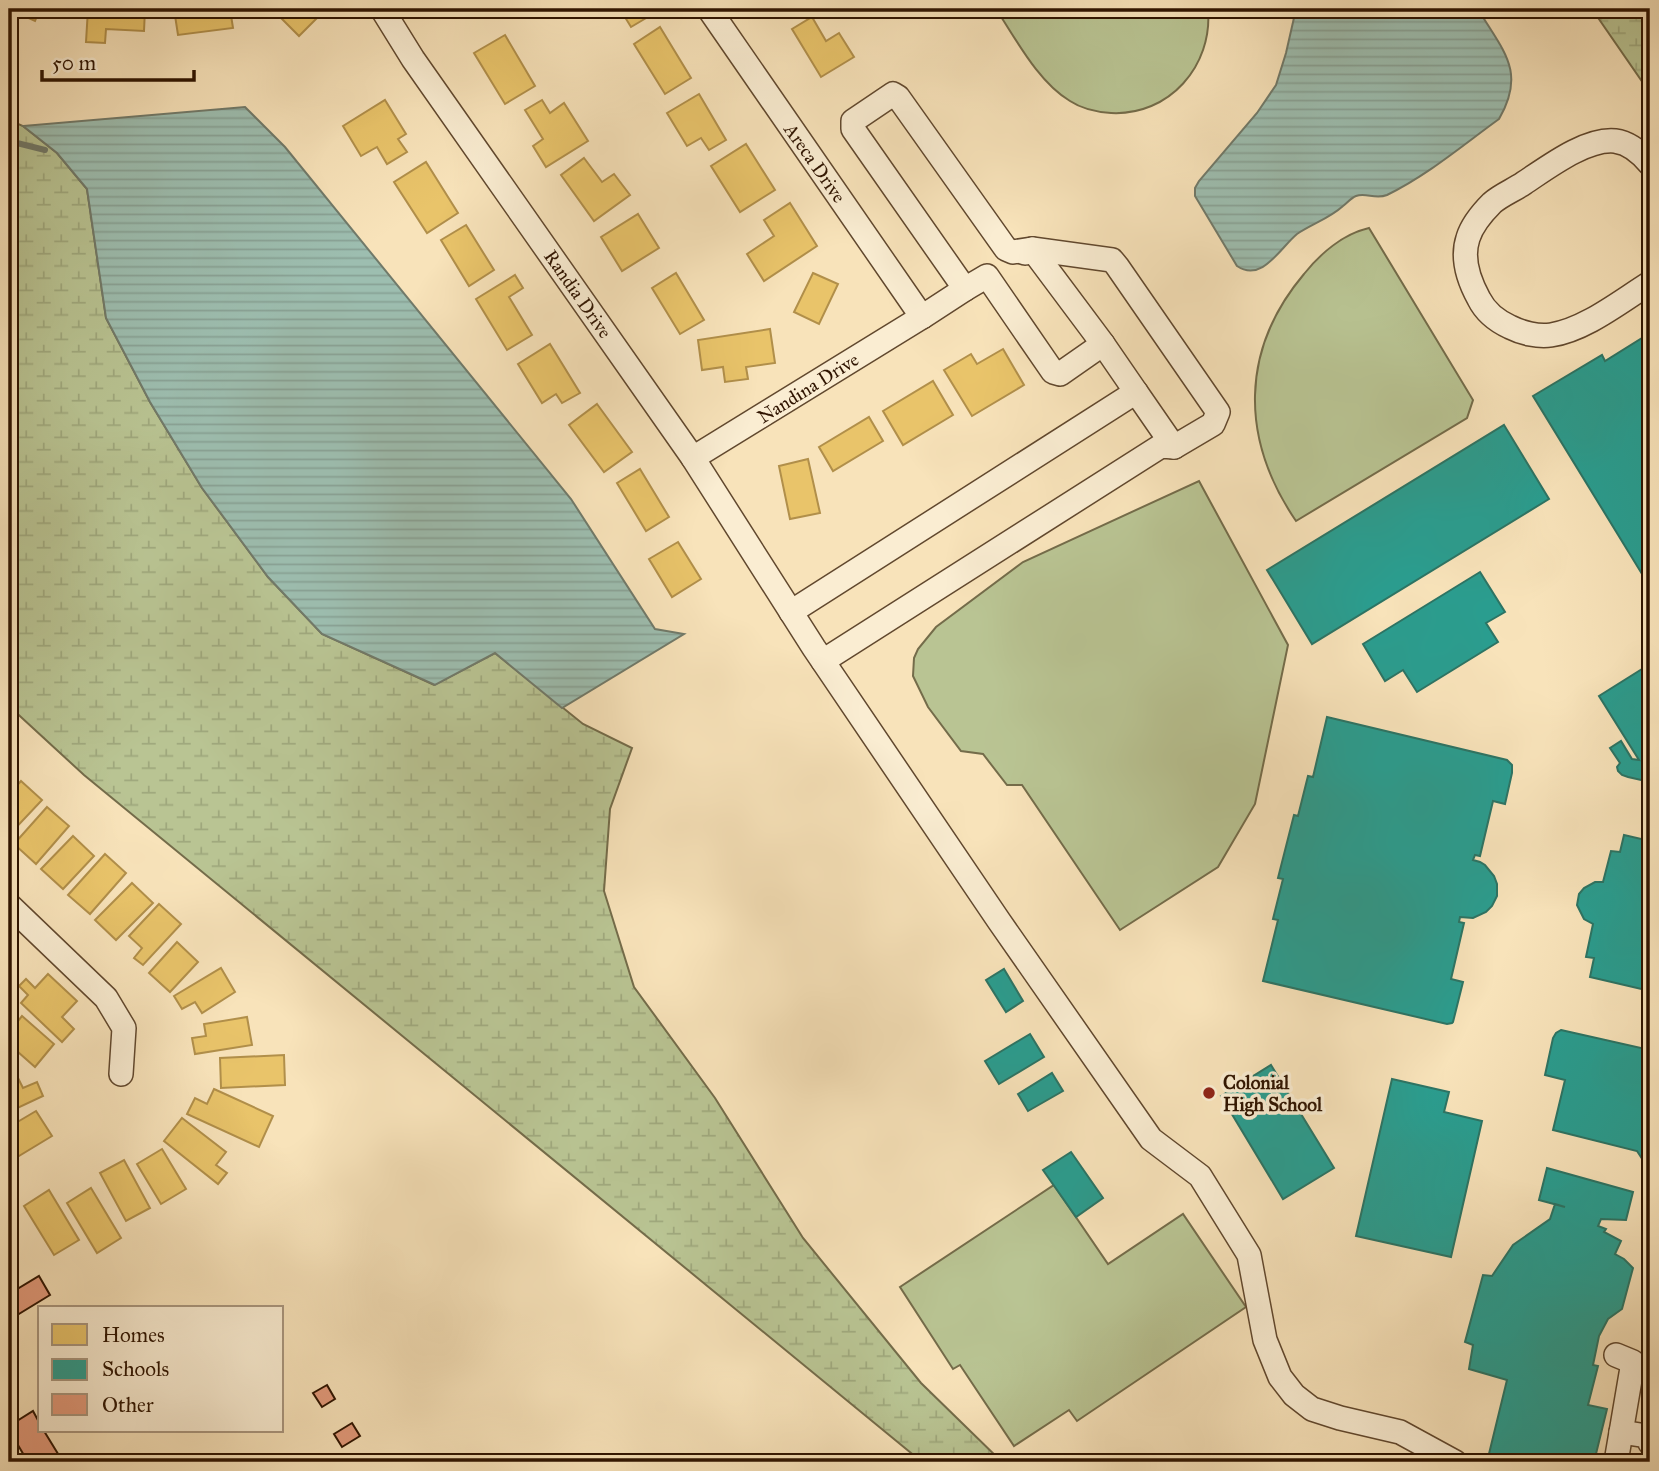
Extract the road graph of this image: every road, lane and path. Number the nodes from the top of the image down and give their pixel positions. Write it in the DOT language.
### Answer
graph roads {
  1 [pos="382,9"];
  2 [pos="709,9"];
  3 [pos="1650,164"];
  4 [pos="1032,249"];
  5 [pos="987,276"];
  6 [pos="1650,283"];
  7 [pos="965,289"];
  8 [pos="922,317"];
  9 [pos="1103,344"];
  10 [pos="1136,392"];
  11 [pos="1174,447"];
  12 [pos="693,458"];
  13 [pos="791,612"];
  14 [pos="823,661"];
  15 [pos="9,905"];
  16 [pos="121,1074"];
  17 [pos="1616,1355"];
  18 [pos="1621,1432"];
  19 [pos="1650,1443"];
  20 [pos="1455,1462"];
  21 [pos="1616,1462"];
  1 -- 12 [label="street, Randia Drive"];
  2 -- 8 [label="street, Areca Drive"];
  3 -- 6 [label="street"];
  4 -- 5 [label="street, Nandina Drive"];
  4 -- 7 [label="street"];
  4 -- 9 [label="street"];
  4 -- 11 [label="street"];
  5 -- 7 [label="street, Nandina Drive"];
  5 -- 9 [label="street"];
  7 -- 8 [label="street, Nandina Drive"];
  8 -- 12 [label="street, Nandina Drive"];
  9 -- 10 [label="street"];
  10 -- 11 [label="street"];
  10 -- 13 [label="street"];
  11 -- 14 [label="street"];
  12 -- 13 [label="street, Randia Drive"];
  13 -- 14 [label="street, Randia Drive"];
  14 -- 20 [label="street, Randia Drive"];
  15 -- 16 [label="street"];
  17 -- 18 [label="street"];
  18 -- 19 [label="street"];
  18 -- 21 [label="street"];
}
